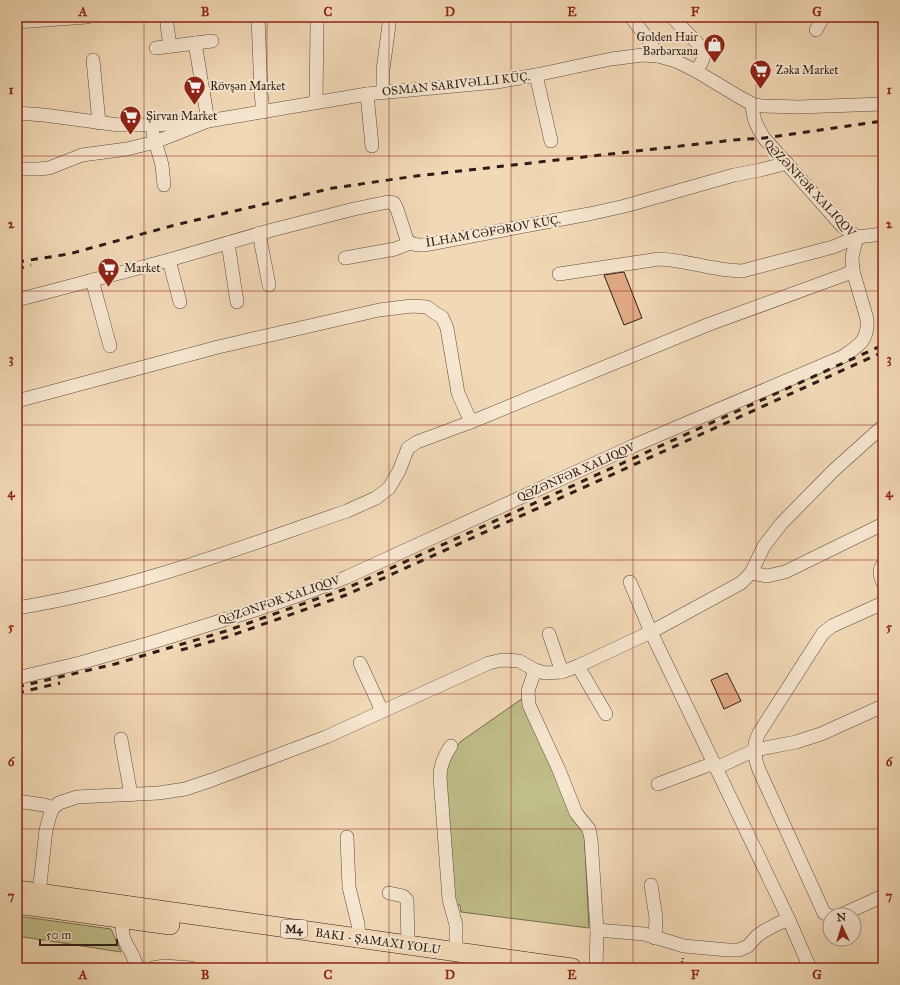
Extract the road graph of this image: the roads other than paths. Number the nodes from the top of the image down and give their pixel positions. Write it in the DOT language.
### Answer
graph roads {
  1 [pos="88,17"];
  2 [pos="258,17"];
  3 [pos="390,17"];
  4 [pos="631,17"];
  5 [pos="672,17"];
  6 [pos="823,17"];
  7 [pos="17,22"];
  8 [pos="167,25"];
  9 [pos="317,25"];
  10 [pos="816,30"];
  11 [pos="212,41"];
  12 [pos="195,43"];
  13 [pos="170,46"];
  14 [pos="156,48"];
  15 [pos="658,56"];
  16 [pos="93,60"];
  17 [pos="696,71"];
  18 [pos="536,75"];
  19 [pos="383,92"];
  20 [pos="367,94"];
  21 [pos="316,102"];
  22 [pos="752,104"];
  23 [pos="883,104"];
  24 [pos="263,112"];
  25 [pos="17,113"];
  26 [pos="208,121"];
  27 [pos="99,123"];
  28 [pos="151,125"];
  29 [pos="551,141"];
  30 [pos="155,142"];
  31 [pos="372,146"];
  32 [pos="787,163"];
  33 [pos="17,169"];
  34 [pos="164,185"];
  35 [pos="259,234"];
  36 [pos="883,234"];
  37 [pos="858,236"];
  38 [pos="228,243"];
  39 [pos="410,243"];
  40 [pos="345,258"];
  41 [pos="169,260"];
  42 [pos="853,271"];
  43 [pos="560,274"];
  44 [pos="92,280"];
  45 [pos="269,285"];
  46 [pos="17,300"];
  47 [pos="180,302"];
  48 [pos="237,302"];
  49 [pos="110,346"];
  50 [pos="17,401"];
  51 [pos="471,422"];
  52 [pos="883,426"];
  53 [pos="883,524"];
  54 [pos="883,564"];
  55 [pos="751,573"];
  56 [pos="630,582"];
  57 [pos="883,583"];
  58 [pos="883,603"];
  59 [pos="17,608"];
  60 [pos="651,632"];
  61 [pos="549,634"];
  62 [pos="360,663"];
  63 [pos="578,666"];
  64 [pos="535,670"];
  65 [pos="562,672"];
  66 [pos="17,678"];
  67 [pos="883,706"];
  68 [pos="382,711"];
  69 [pos="606,714"];
  70 [pos="121,739"];
  71 [pos="451,746"];
  72 [pos="755,750"];
  73 [pos="715,766"];
  74 [pos="658,784"];
  75 [pos="131,795"];
  76 [pos="17,801"];
  77 [pos="54,808"];
  78 [pos="347,837"];
  79 [pos="651,885"];
  80 [pos="17,890"];
  81 [pos="39,893"];
  82 [pos="389,893"];
  83 [pos="883,896"];
  84 [pos="17,904"];
  85 [pos="859,907"];
  86 [pos="822,910"];
  87 [pos="123,918"];
  88 [pos="789,920"];
  89 [pos="597,930"];
  90 [pos="358,938"];
  91 [pos="655,938"];
  92 [pos="408,945"];
  93 [pos="456,952"];
  94 [pos="173,967"];
  95 [pos="137,968"];
  96 [pos="153,968"];
  97 [pos="190,968"];
  98 [pos="476,968"];
  99 [pos="572,968"];
  100 [pos="596,968"];
  101 [pos="810,968"];
  1 -- 7 [label="street"];
  2 -- 24 [label="street"];
  3 -- 19 [label="street"];
  4 -- 15 [label="street"];
  5 -- 17 [label="street"];
  6 -- 10 [label="street"];
  8 -- 13 [label="street"];
  9 -- 21 [label="street"];
  11 -- 12 [label="street"];
  12 -- 13 [label="street"];
  12 -- 26 [label="street"];
  13 -- 14 [label="street"];
  15 -- 17 [label="street"];
  15 -- 18 [label="street"];
  16 -- 27 [label="street"];
  17 -- 22 [label="street"];
  18 -- 19 [label="street"];
  18 -- 29 [label="street"];
  19 -- 20 [label="street"];
  20 -- 21 [label="street"];
  20 -- 31 [label="street"];
  21 -- 24 [label="street"];
  22 -- 23 [label="street"];
  22 -- 32 [label="street"];
  24 -- 26 [label="street"];
  25 -- 27 [label="street"];
  26 -- 28 [label="street"];
  26 -- 30 [label="street"];
  27 -- 28 [label="street"];
  28 -- 30 [label="street"];
  30 -- 33 [label="street"];
  30 -- 34 [label="street"];
  32 -- 37 [label="street"];
  32 -- 39 [label="street, İLHAM CƏFƏROV KÜÇ."];
  35 -- 38 [label="street, İLHAM CƏFƏROV KÜÇ."];
  35 -- 39 [label="street, İLHAM CƏFƏROV KÜÇ."];
  35 -- 45 [label="street"];
  36 -- 37 [label="street"];
  37 -- 42 [label="street"];
  37 -- 43 [label="street"];
  38 -- 41 [label="street, İLHAM CƏFƏROV KÜÇ."];
  38 -- 48 [label="street"];
  39 -- 40 [label="street"];
  41 -- 44 [label="street, İLHAM CƏFƏROV KÜÇ."];
  41 -- 47 [label="street"];
  42 -- 51 [label="street"];
  42 -- 66 [label="street"];
  44 -- 46 [label="street, İLHAM CƏFƏROV KÜÇ."];
  44 -- 49 [label="street"];
  50 -- 51 [label="street"];
  51 -- 59 [label="street"];
  52 -- 55 [label="street"];
  53 -- 55 [label="street"];
  54 -- 57 [label="street"];
  55 -- 60 [label="street"];
  56 -- 60 [label="street"];
  58 -- 72 [label="street"];
  60 -- 63 [label="street"];
  60 -- 73 [label="street"];
  61 -- 65 [label="street"];
  62 -- 68 [label="street"];
  63 -- 65 [label="street"];
  63 -- 69 [label="street"];
  64 -- 65 [label="street"];
  64 -- 68 [label="street"];
  64 -- 89 [label="street"];
  67 -- 72 [label="street"];
  68 -- 75 [label="street"];
  70 -- 75 [label="street"];
  71 -- 93 [label="street"];
  72 -- 73 [label="street"];
  72 -- 86 [label="street"];
  73 -- 74 [label="street"];
  73 -- 88 [label="street"];
  75 -- 77 [label="street"];
  76 -- 77 [label="street"];
  77 -- 81 [label="street"];
  78 -- 90 [label="street"];
  79 -- 91 [label="street"];
  80 -- 81 [label="highway, M4"];
  81 -- 90 [label="highway, M4"];
  82 -- 92 [label="street"];
  83 -- 85 [label="street"];
  84 -- 87 [label="highway, M4"];
  87 -- 95 [label="street"];
  87 -- 98 [label="highway, M4"];
  88 -- 91 [label="street"];
  88 -- 101 [label="street"];
  89 -- 91 [label="street"];
  89 -- 100 [label="street"];
  90 -- 92 [label="highway, M4"];
  92 -- 93 [label="highway, M4"];
  93 -- 99 [label="highway, M4"];
  94 -- 96 [label="street"];
  94 -- 97 [label="street"];
}
